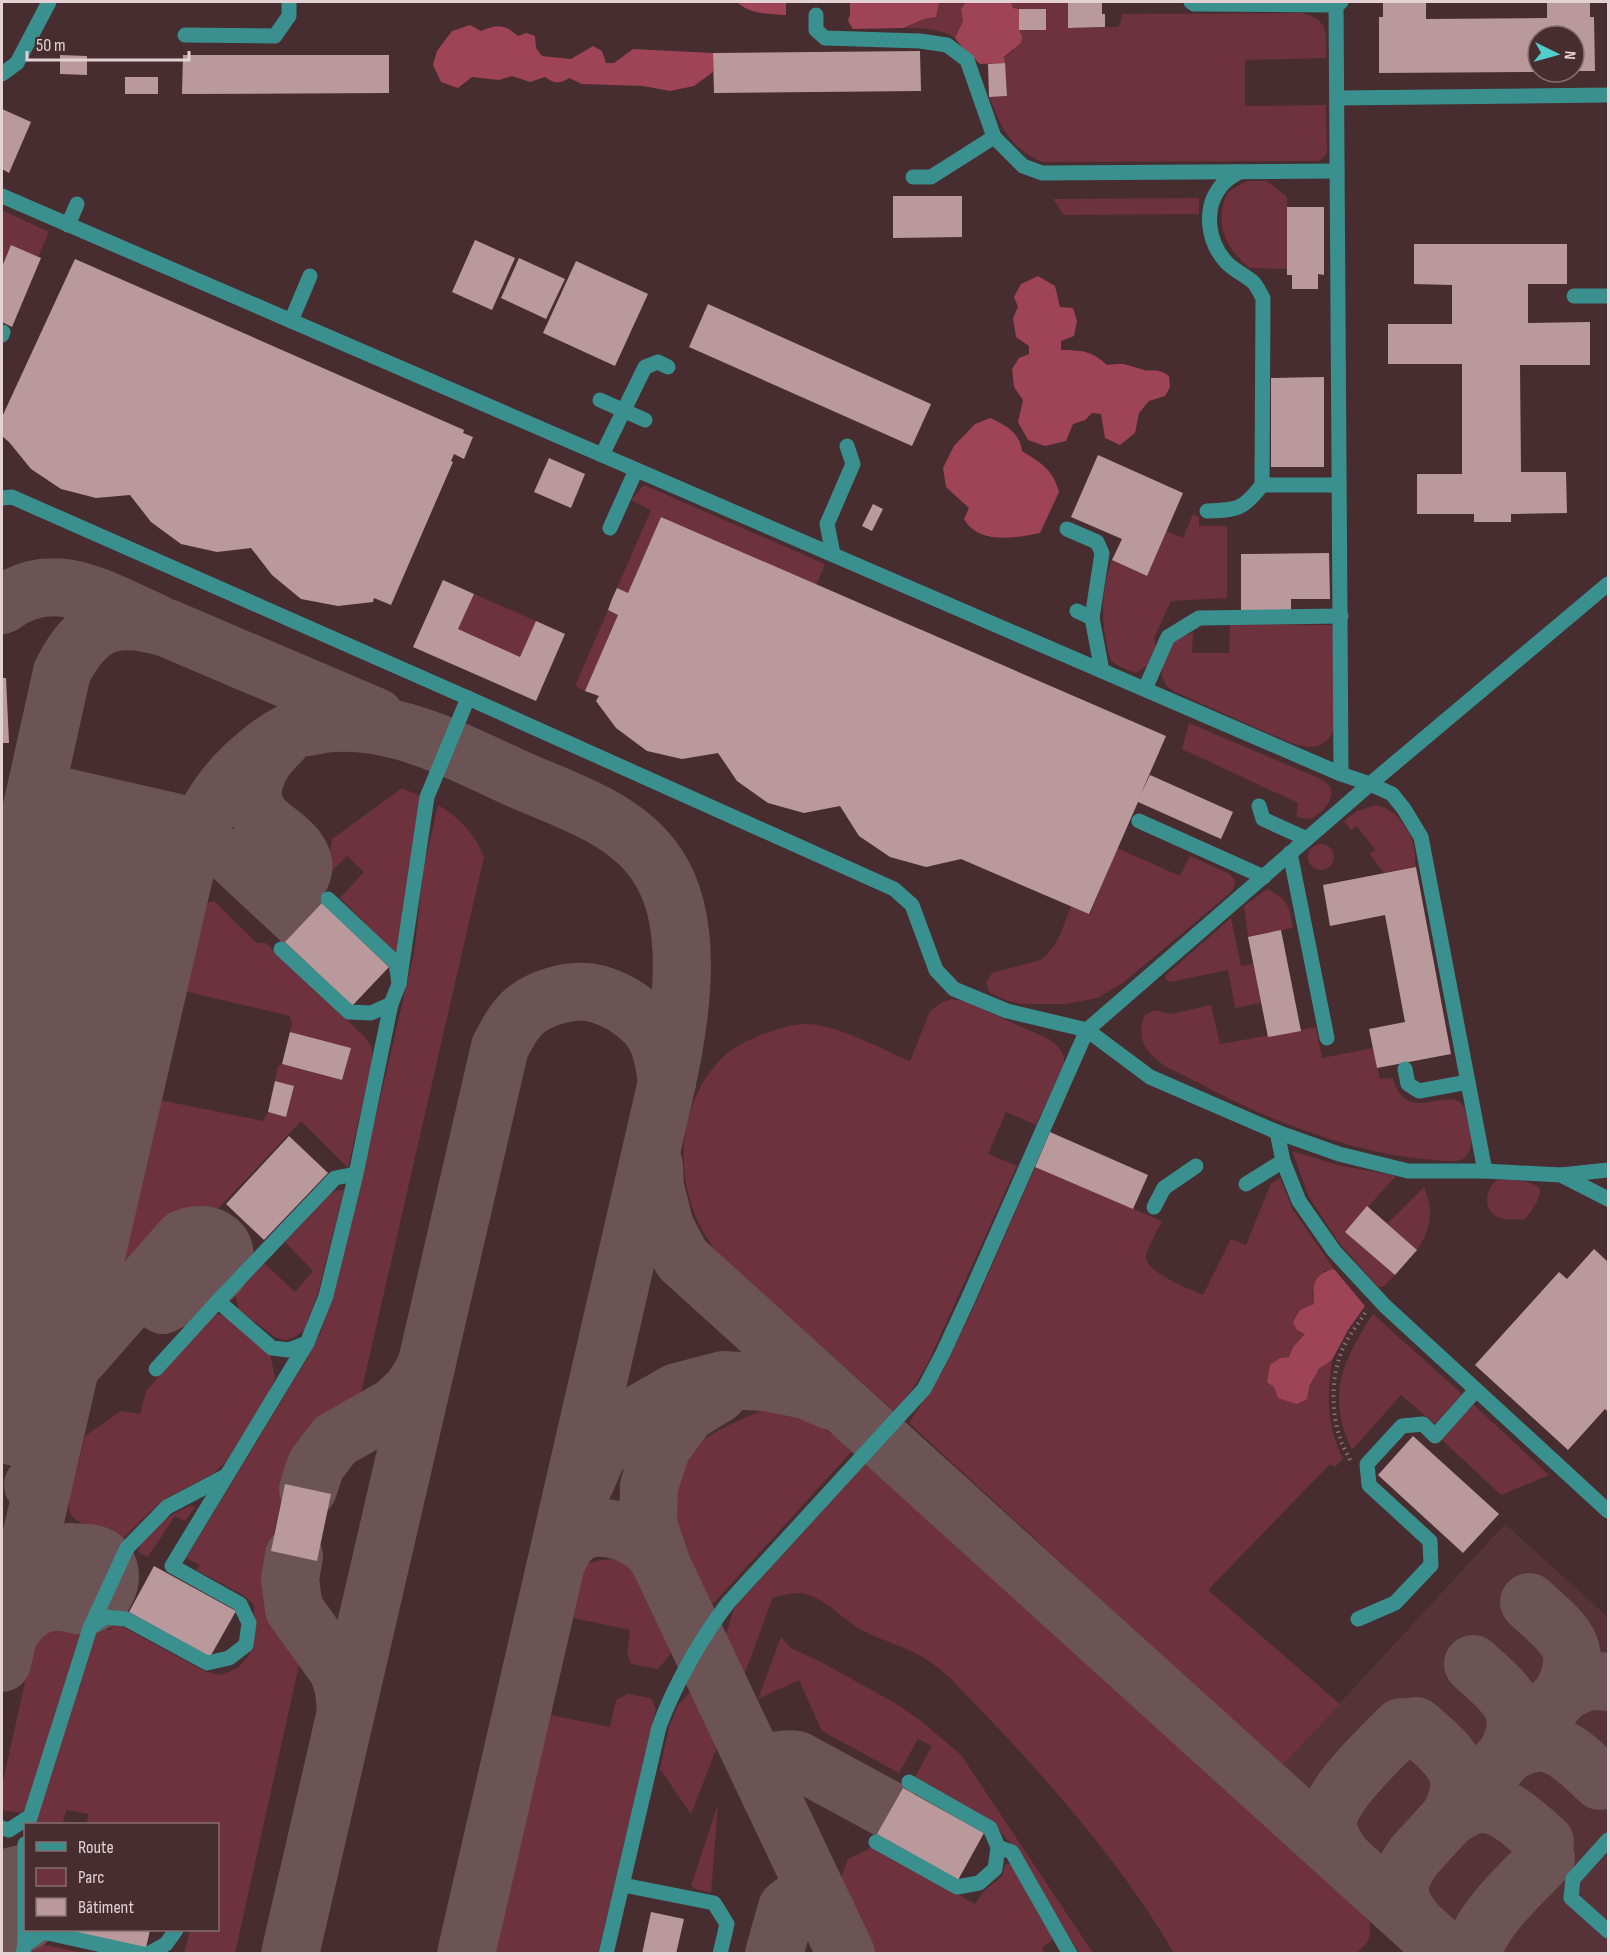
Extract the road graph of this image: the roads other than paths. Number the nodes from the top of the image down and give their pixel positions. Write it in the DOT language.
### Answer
graph roads {
  1 [pos="49,2"];
  2 [pos="289,2"];
  3 [pos="1191,2"];
  4 [pos="1338,3"];
  5 [pos="816,15"];
  6 [pos="185,35"];
  7 [pos="2,74"];
  8 [pos="1608,95"];
  9 [pos="1336,98"];
  10 [pos="994,137"];
  11 [pos="1337,171"];
  12 [pos="1239,172"];
  13 [pos="913,177"];
  14 [pos="2,196"];
  15 [pos="77,204"];
  16 [pos="68,225"];
  17 [pos="310,276"];
  18 [pos="1574,296"];
  19 [pos="1608,296"];
  20 [pos="291,321"];
  21 [pos="668,367"];
  22 [pos="600,400"];
  23 [pos="624,410"];
  24 [pos="645,420"];
  25 [pos="847,446"];
  26 [pos="602,455"];
  27 [pos="636,470"];
  28 [pos="1339,484"];
  29 [pos="1262,485"];
  30 [pos="2,498"];
  31 [pos="823,500"];
  32 [pos="1207,511"];
  33 [pos="829,519"];
  34 [pos="610,528"];
  35 [pos="1067,530"];
  36 [pos="833,554"];
  37 [pos="1608,584"];
  38 [pos="1077,610"];
  39 [pos="1341,616"];
  40 [pos="1092,618"];
  41 [pos="1102,671"];
  42 [pos="1145,689"];
  43 [pos="468,698"];
  44 [pos="1341,774"];
  45 [pos="1370,784"];
  46 [pos="1259,806"];
  47 [pos="1139,821"];
  48 [pos="1307,839"];
  49 [pos="1290,853"];
  50 [pos="1264,877"];
  51 [pos="328,899"];
  52 [pos="282,949"];
  53 [pos="399,984"];
  54 [pos="391,1004"];
  55 [pos="1087,1030"];
  56 [pos="1327,1038"];
  57 [pos="1405,1070"];
  58 [pos="1468,1082"];
  59 [pos="1276,1132"];
  60 [pos="1283,1161"];
  61 [pos="1197,1166"];
  62 [pos="1608,1170"];
  63 [pos="1485,1171"];
  64 [pos="356,1174"];
  65 [pos="1561,1175"];
  66 [pos="1246,1184"];
  67 [pos="1608,1199"];
  68 [pos="1154,1207"];
  69 [pos="219,1301"];
  70 [pos="307,1343"];
  71 [pos="156,1369"];
  72 [pos="1476,1390"];
  73 [pos="226,1476"];
  74 [pos="1608,1511"];
  75 [pos="1358,1619"];
  76 [pos="90,1628"];
  77 [pos="909,1782"];
  78 [pos="29,1821"];
  79 [pos="24,1823"];
  80 [pos="2,1828"];
  81 [pos="1608,1840"];
  82 [pos="876,1842"];
  83 [pos="998,1847"];
  84 [pos="623,1885"];
  85 [pos="24,1931"];
  86 [pos="175,1931"];
  87 [pos="1608,1931"];
  88 [pos="24,1949"];
  89 [pos="142,1953"];
  90 [pos="148,1953"];
  91 [pos="606,1953"];
  92 [pos="720,1953"];
  93 [pos="1070,1953"];
  1 -- 7 [label="lane"];
  2 -- 6 [label="lane"];
  3 -- 4 [label="lane"];
  4 -- 9 [label="lane"];
  5 -- 10 [label="lane"];
  8 -- 9 [label="lane"];
  9 -- 11 [label="lane"];
  10 -- 12 [label="lane"];
  10 -- 13 [label="lane"];
  11 -- 12 [label="lane"];
  11 -- 28 [label="lane"];
  12 -- 29 [label="lane"];
  14 -- 16 [label="lane"];
  15 -- 16 [label="lane"];
  16 -- 20 [label="lane"];
  17 -- 20 [label="lane"];
  18 -- 19 [label="lane"];
  20 -- 26 [label="lane"];
  21 -- 23 [label="lane"];
  22 -- 23 [label="lane"];
  23 -- 24 [label="lane"];
  23 -- 26 [label="lane"];
  25 -- 33 [label="lane"];
  26 -- 27 [label="lane"];
  27 -- 34 [label="lane"];
  27 -- 36 [label="lane"];
  28 -- 29 [label="lane"];
  28 -- 39 [label="lane"];
  29 -- 32 [label="lane"];
  30 -- 43 [label="lane"];
  31 -- 33 [label="lane"];
  33 -- 36 [label="lane"];
  35 -- 40 [label="lane"];
  36 -- 41 [label="lane"];
  37 -- 45 [label="lane"];
  38 -- 40 [label="lane"];
  39 -- 42 [label="lane"];
  39 -- 44 [label="lane"];
  40 -- 41 [label="lane"];
  41 -- 42 [label="lane"];
  42 -- 44 [label="lane"];
  43 -- 53 [label="lane"];
  43 -- 55 [label="lane"];
  44 -- 45 [label="lane"];
  45 -- 48 [label="lane"];
  45 -- 58 [label="lane"];
  46 -- 48 [label="lane"];
  47 -- 50 [label="lane"];
  48 -- 49 [label="lane"];
  49 -- 50 [label="lane"];
  49 -- 56 [label="lane"];
  50 -- 55 [label="lane"];
  51 -- 53 [label="lane"];
  52 -- 54 [label="lane"];
  53 -- 54 [label="lane"];
  54 -- 64 [label="lane"];
  55 -- 59 [label="lane"];
  55 -- 84 [label="lane"];
  57 -- 58 [label="lane"];
  58 -- 63 [label="lane"];
  59 -- 60 [label="lane"];
  59 -- 63 [label="lane"];
  60 -- 66 [label="lane"];
  60 -- 72 [label="lane"];
  61 -- 68 [label="lane"];
  62 -- 65 [label="lane"];
  63 -- 65 [label="lane"];
  64 -- 69 [label="lane"];
  64 -- 70 [label="lane"];
  65 -- 67 [label="lane"];
  69 -- 70 [label="lane"];
  69 -- 71 [label="lane"];
  70 -- 73 [label="lane"];
  72 -- 74 [label="lane"];
  72 -- 75 [label="lane"];
  73 -- 76 [label="lane"];
  73 -- 76 [label="lane"];
  76 -- 78 [label="lane"];
  77 -- 83 [label="lane"];
  79 -- 80 [label="lane"];
  81 -- 87 [label="lane"];
  82 -- 83 [label="lane"];
  83 -- 93 [label="lane"];
  84 -- 91 [label="lane"];
  84 -- 92 [label="lane"];
  85 -- 88 [label="lane"];
  86 -- 90 [label="lane"];
  88 -- 89 [label="lane"];
}
